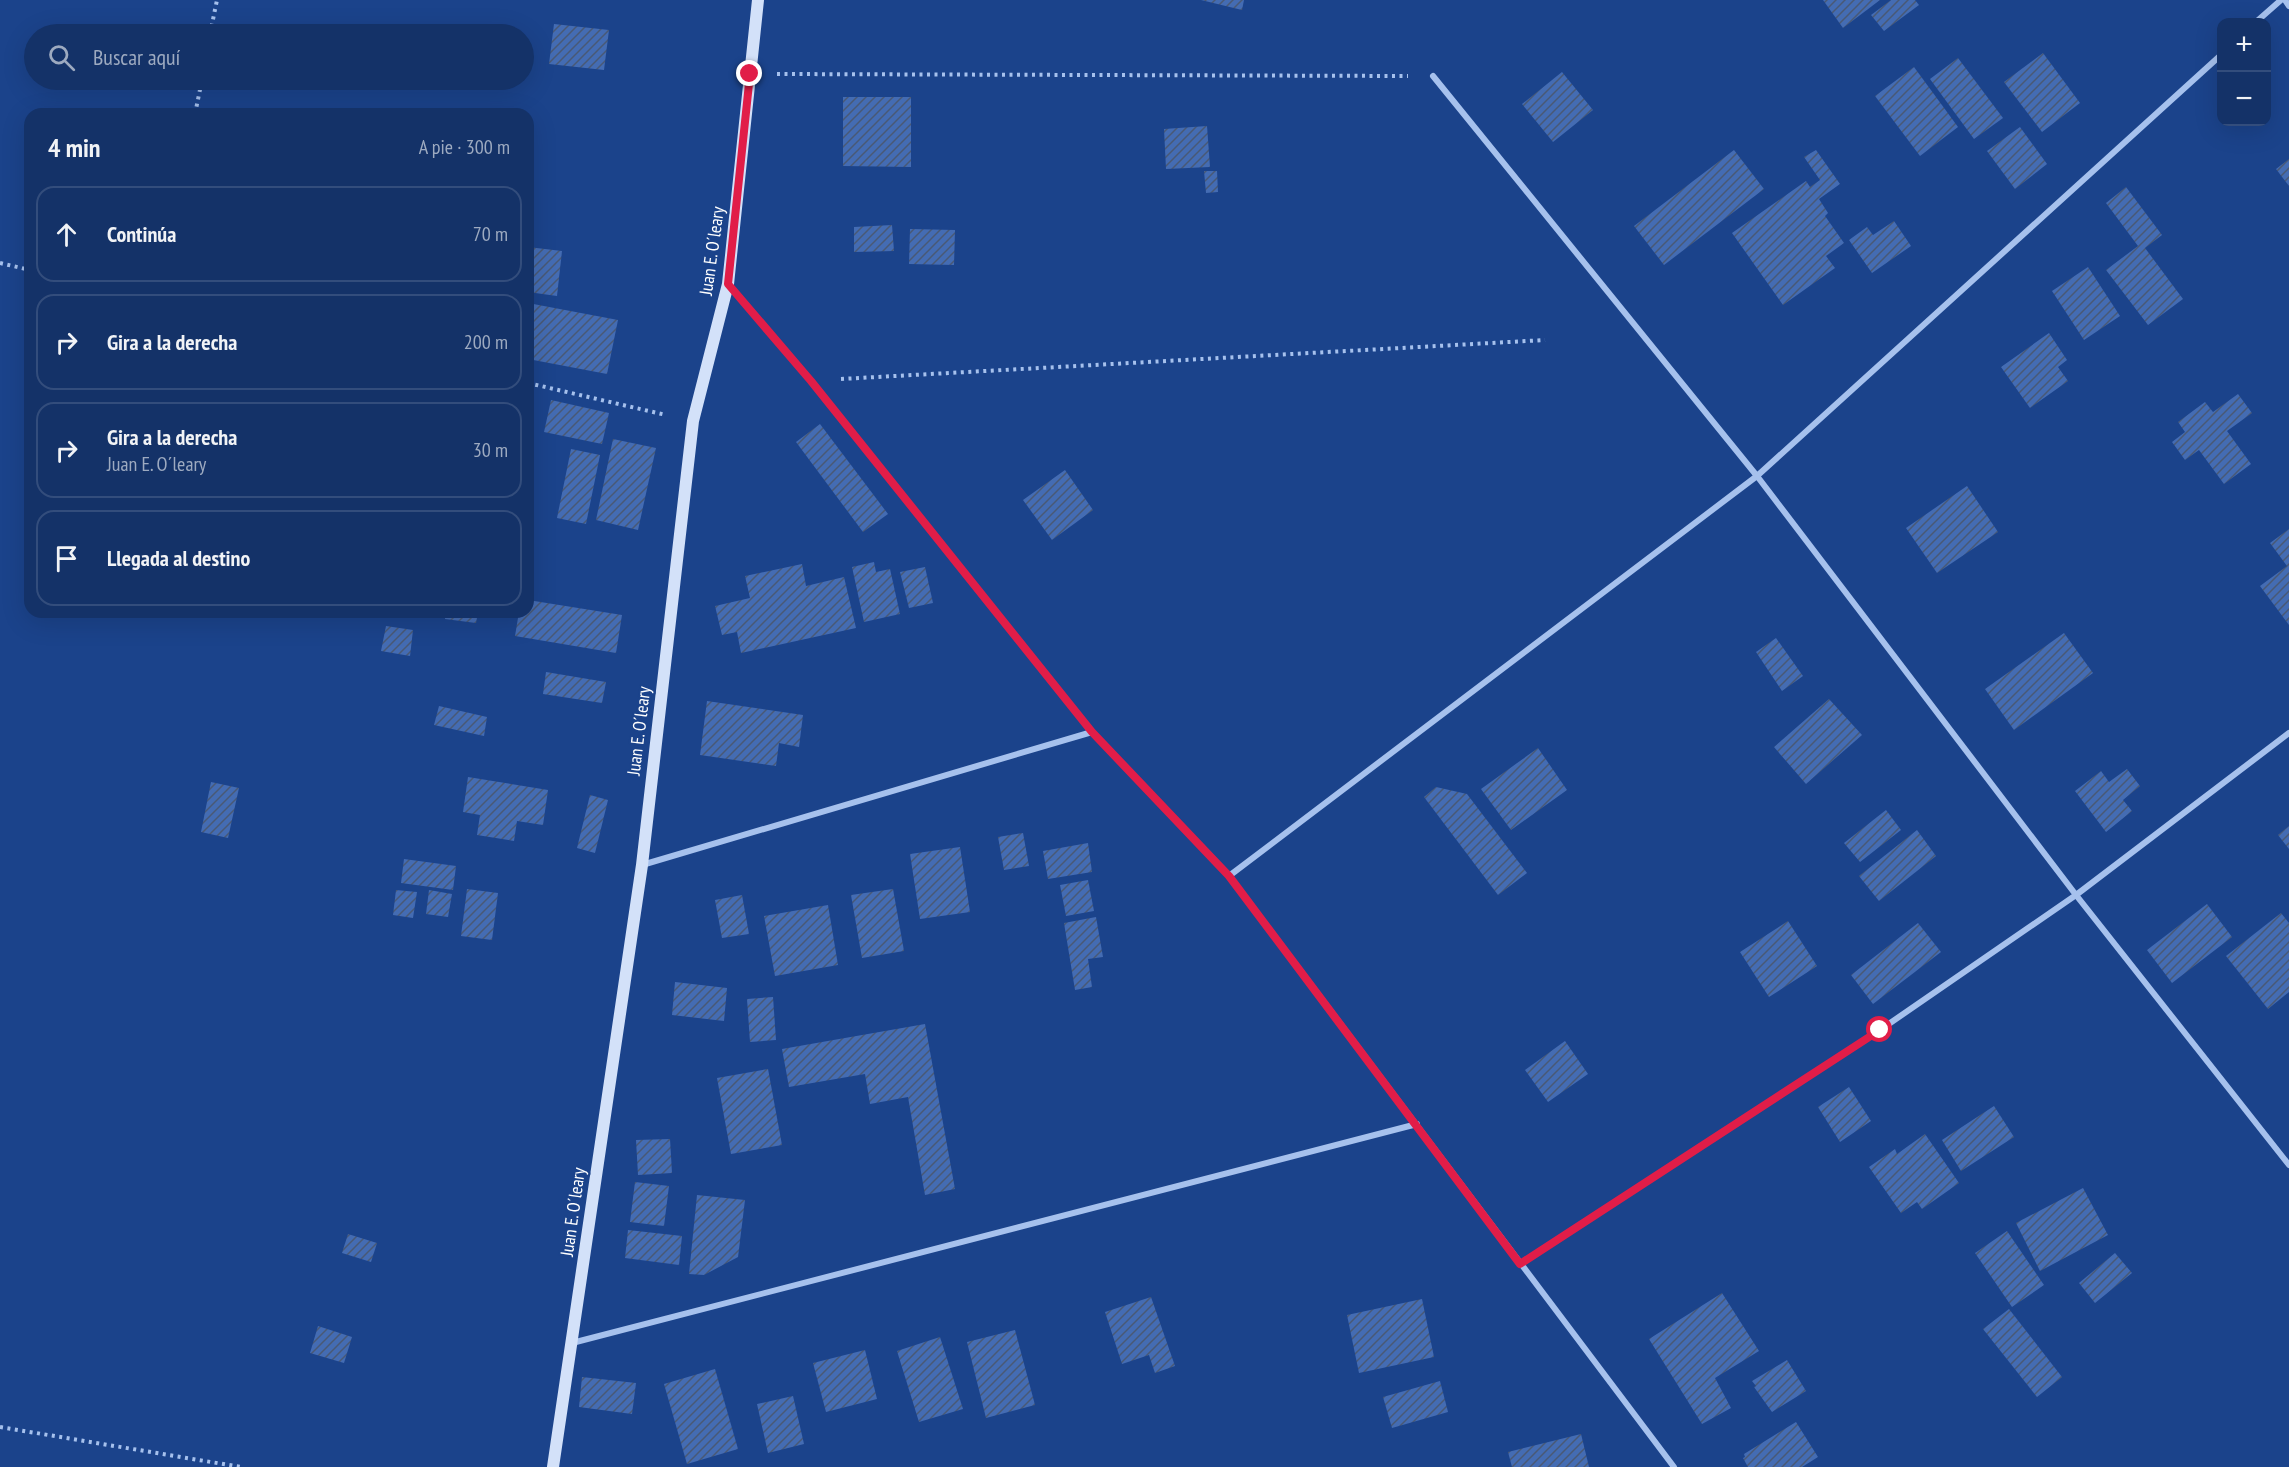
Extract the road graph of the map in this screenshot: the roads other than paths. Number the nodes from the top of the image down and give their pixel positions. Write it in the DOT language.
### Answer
graph roads {
  1 [pos="758,0"];
  2 [pos="2283,0"];
  3 [pos="2289,6"];
  4 [pos="2261,18"];
  5 [pos="2217,59"];
  6 [pos="1433,76"];
  7 [pos="728,284"];
  8 [pos="1757,476"];
  9 [pos="1092,732"];
  10 [pos="2289,733"];
  11 [pos="642,865"];
  12 [pos="1229,876"];
  13 [pos="2076,895"];
  14 [pos="1417,1124"];
  15 [pos="2289,1165"];
  16 [pos="1520,1264"];
  17 [pos="572,1343"];
  18 [pos="553,1467"];
  19 [pos="1674,1467"];
  1 -- 7 [label="street, Juan E. O´leary"];
  2 -- 3 [label="street"];
  2 -- 4 [label="street"];
  5 -- 8 [label="street"];
  6 -- 8 [label="street"];
  7 -- 9 [label="street"];
  7 -- 11 [label="street, Juan E. O´leary"];
  8 -- 12 [label="street"];
  8 -- 13 [label="street"];
  9 -- 11 [label="street"];
  9 -- 12 [label="street"];
  10 -- 13 [label="street"];
  11 -- 17 [label="street, Juan E. O´leary"];
  12 -- 14 [label="street"];
  13 -- 15 [label="street"];
  13 -- 16 [label="street"];
  14 -- 16 [label="street"];
  14 -- 17 [label="street"];
  16 -- 19 [label="street"];
  17 -- 18 [label="street, Juan E. O´leary"];
}
